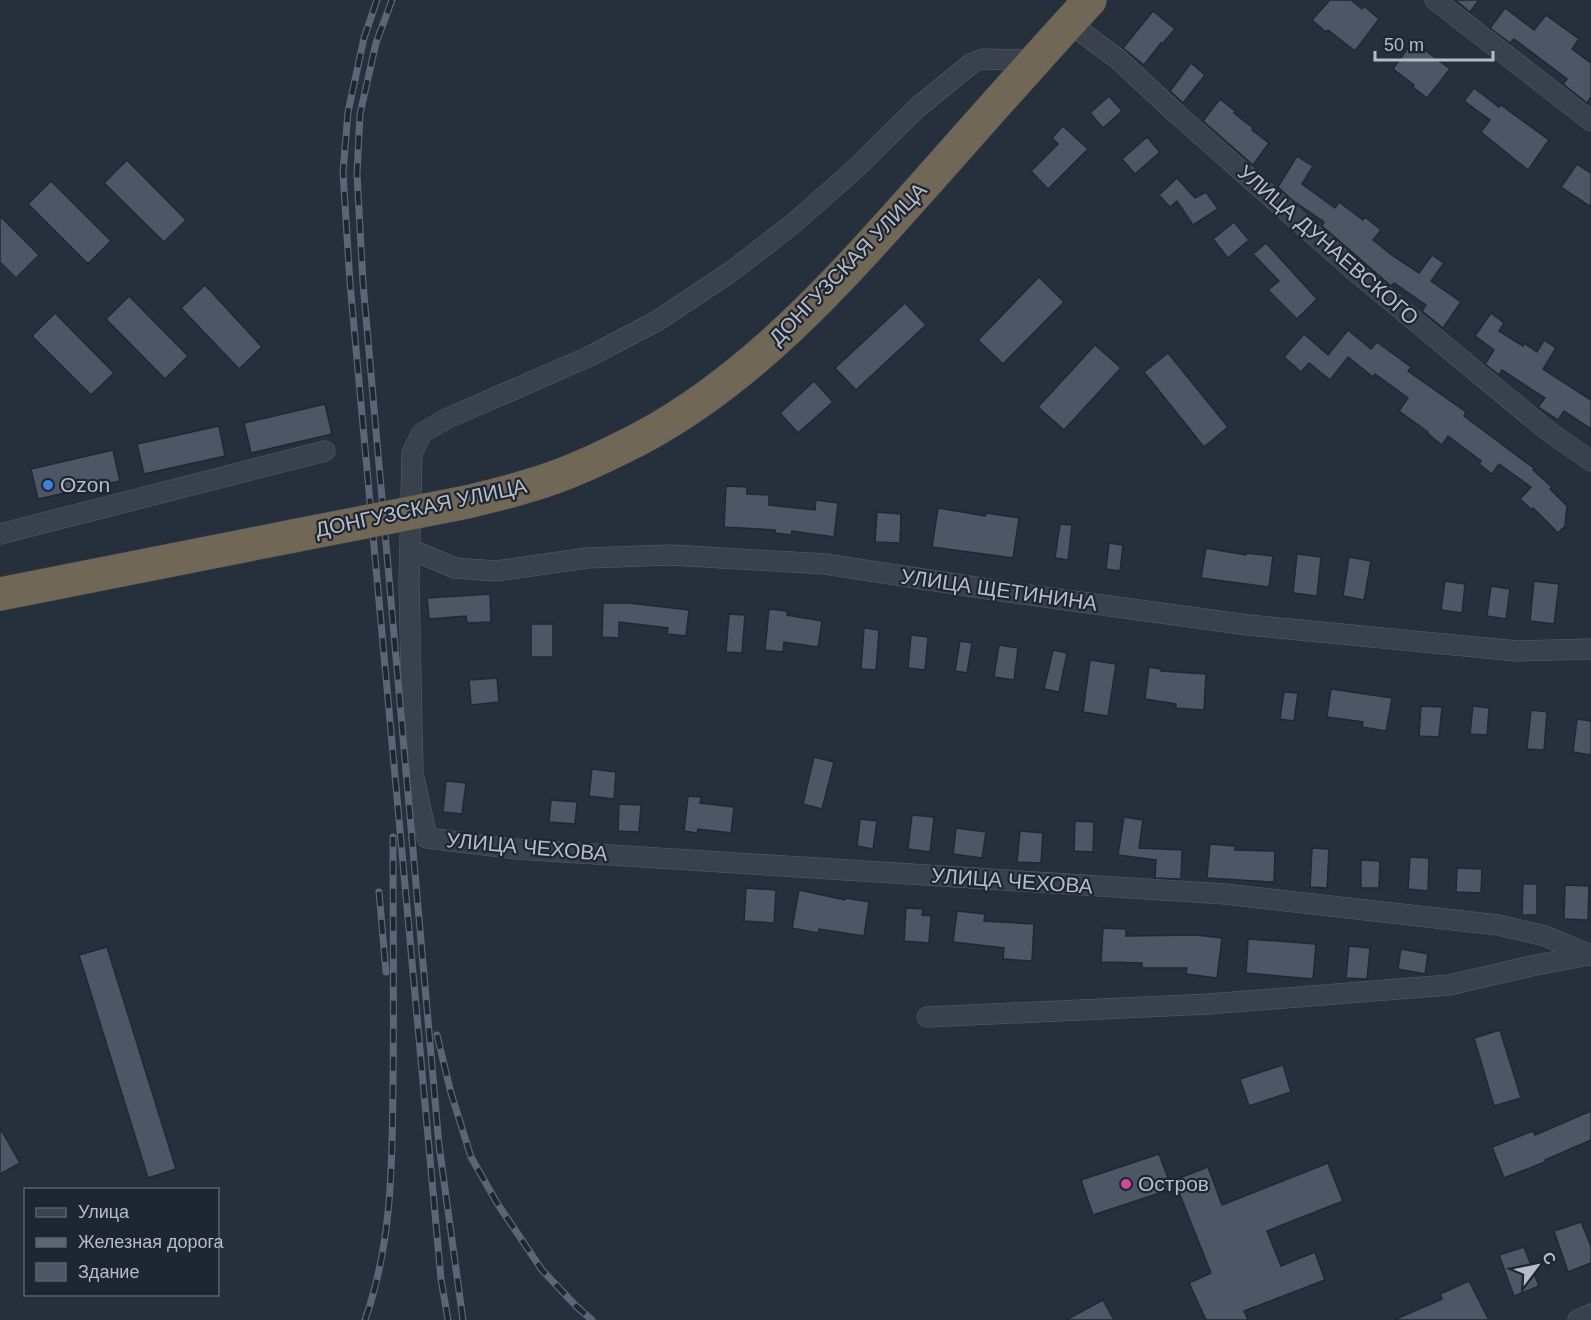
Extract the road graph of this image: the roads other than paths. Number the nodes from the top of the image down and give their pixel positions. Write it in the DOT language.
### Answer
graph roads {
  1 [pos="1435,0"];
  2 [pos="1080,11"];
  3 [pos="1035,60"];
  4 [pos="1591,121"];
  5 [pos="325,451"];
  6 [pos="1591,461"];
  7 [pos="0,534"];
  8 [pos="410,549"];
  9 [pos="0,594"];
  10 [pos="1591,649"];
  11 [pos="1590,955"];
  12 [pos="927,1017"];
  13 [pos="1591,1314"];
  14 [pos="1578,1320"];
  1 -- 4 [label="street"];
  2 -- 3 [label="highway, ДОНГУЗСКАЯ УЛИЦА"];
  2 -- 6 [label="street, УЛИЦА ДУНАЕВСКОГО"];
  3 -- 8 [label="street"];
  3 -- 9 [label="highway, ДОНГУЗСКАЯ УЛИЦА, bridge"];
  5 -- 7 [label="street"];
  8 -- 10 [label="street, УЛИЦА ЩЕТИНИНА"];
  8 -- 11 [label="street, УЛИЦА ЧЕХОВА"];
  11 -- 12 [label="street"];
  13 -- 14 [label="street"];
}
